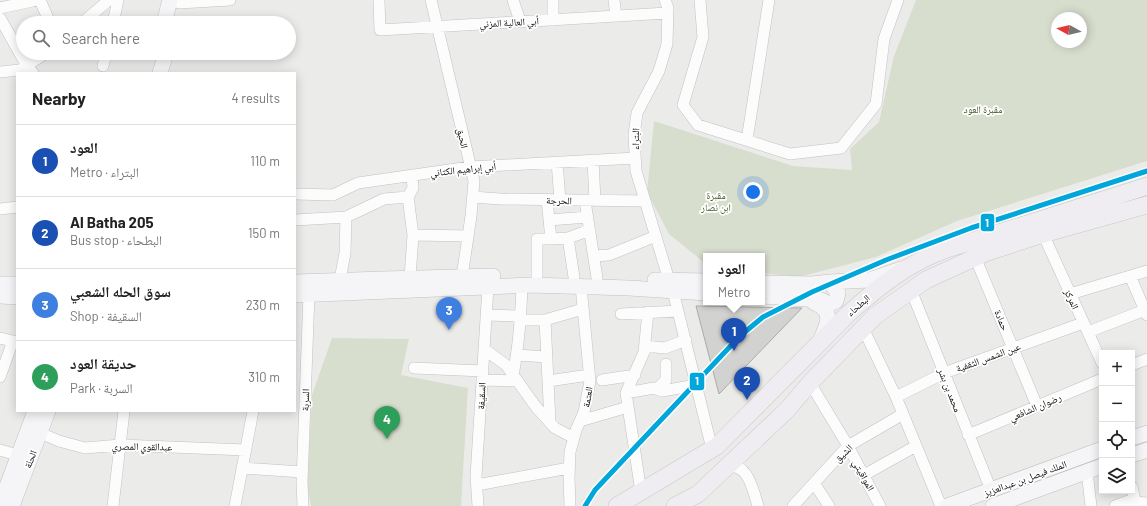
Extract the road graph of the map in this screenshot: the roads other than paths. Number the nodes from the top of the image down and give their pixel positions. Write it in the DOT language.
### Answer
graph roads {
  1 [pos="37,0"];
  2 [pos="40,0"];
  3 [pos="109,0"];
  4 [pos="118,0"];
  5 [pos="230,0"];
  6 [pos="379,0"];
  7 [pos="431,0"];
  8 [pos="513,0"];
  9 [pos="553,0"];
  10 [pos="614,0"];
  11 [pos="665,0"];
  12 [pos="700,0"];
  13 [pos="769,0"];
  14 [pos="898,0"];
  15 [pos="176,1"];
  16 [pos="97,4"];
  17 [pos="0,8"];
  18 [pos="668,13"];
  19 [pos="47,16"];
  20 [pos="88,16"];
  21 [pos="115,16"];
  22 [pos="168,16"];
  23 [pos="175,16"];
  24 [pos="616,16"];
  25 [pos="0,18"];
  26 [pos="553,20"];
  27 [pos="520,22"];
  28 [pos="437,26"];
  29 [pos="16,46"];
  30 [pos="24,60"];
  31 [pos="39,60"];
  32 [pos="104,60"];
  33 [pos="154,60"];
  34 [pos="164,60"];
  35 [pos="103,66"];
  36 [pos="30,70"];
  37 [pos="0,72"];
  38 [pos="150,72"];
  39 [pos="160,72"];
  40 [pos="747,140"];
  41 [pos="635,158"];
  42 [pos="593,160"];
  43 [pos="557,162"];
  44 [pos="470,167"];
  45 [pos="412,176"];
  46 [pos="1147,186"];
  47 [pos="296,194"];
  48 [pos="408,197"];
  49 [pos="473,197"];
  50 [pos="547,200"];
  51 [pos="560,200"];
  52 [pos="590,201"];
  53 [pos="645,202"];
  54 [pos="1147,205"];
  55 [pos="16,207"];
  56 [pos="0,209"];
  57 [pos="346,217"];
  58 [pos="588,217"];
  59 [pos="296,220"];
  60 [pos="549,220"];
  61 [pos="590,230"];
  62 [pos="1043,234"];
  63 [pos="413,235"];
  64 [pos="468,236"];
  65 [pos="656,236"];
  66 [pos="568,238"];
  67 [pos="551,239"];
  68 [pos="594,256"];
  69 [pos="975,257"];
  70 [pos="906,268"];
  71 [pos="1147,271"];
  72 [pos="537,276"];
  73 [pos="1130,276"];
  74 [pos="462,277"];
  75 [pos="410,278"];
  76 [pos="597,278"];
  77 [pos="340,280"];
  78 [pos="703,281"];
  79 [pos="296,282"];
  80 [pos="578,282"];
  81 [pos="830,282"];
  82 [pos="765,283"];
  83 [pos="0,284"];
  84 [pos="16,284"];
  85 [pos="522,285"];
  86 [pos="671,286"];
  87 [pos="488,287"];
  88 [pos="911,290"];
  89 [pos="703,292"];
  90 [pos="1070,294"];
  91 [pos="302,295"];
  92 [pos="0,296"];
  93 [pos="16,296"];
  94 [pos="765,296"];
  95 [pos="807,299"];
  96 [pos="583,309"];
  97 [pos="678,311"];
  98 [pos="648,312"];
  99 [pos="1146,313"];
  100 [pos="621,314"];
  101 [pos="486,315"];
  102 [pos="521,320"];
  103 [pos="545,320"];
  104 [pos="863,328"];
  105 [pos="1086,328"];
  106 [pos="0,338"];
  107 [pos="686,340"];
  108 [pos="15,342"];
  109 [pos="819,343"];
  110 [pos="645,346"];
  111 [pos="1014,348"];
  112 [pos="484,349"];
  113 [pos="517,355"];
  114 [pos="1099,356"];
  115 [pos="547,357"];
  116 [pos="1147,359"];
  117 [pos="666,364"];
  118 [pos="1135,364"];
  119 [pos="414,368"];
  120 [pos="301,372"];
  121 [pos="944,374"];
  122 [pos="589,375"];
  123 [pos="635,375"];
  124 [pos="483,376"];
  125 [pos="0,377"];
  126 [pos="515,378"];
  127 [pos="602,380"];
  128 [pos="1099,380"];
  129 [pos="548,381"];
  130 [pos="810,383"];
  131 [pos="697,385"];
  132 [pos="657,389"];
  133 [pos="626,393"];
  134 [pos="896,397"];
  135 [pos="1038,406"];
  136 [pos="628,407"];
  137 [pos="35,412"];
  138 [pos="48,412"];
  139 [pos="124,412"];
  140 [pos="253,412"];
  141 [pos="903,414"];
  142 [pos="580,421"];
  143 [pos="550,422"];
  144 [pos="40,433"];
  145 [pos="968,435"];
  146 [pos="574,438"];
  147 [pos="120,445"];
  148 [pos="848,446"];
  149 [pos="916,446"];
  150 [pos="712,449"];
  151 [pos="0,450"];
  152 [pos="246,450"];
  153 [pos="1099,450"];
  154 [pos="1147,450"];
  155 [pos="1135,454"];
  156 [pos="18,455"];
  157 [pos="1099,467"];
  158 [pos="242,468"];
  159 [pos="569,468"];
  160 [pos="725,468"];
  161 [pos="1087,471"];
  162 [pos="302,472"];
  163 [pos="864,475"];
  164 [pos="814,483"];
  165 [pos="477,485"];
  166 [pos="991,490"];
  167 [pos="641,492"];
  168 [pos="1135,502"];
  169 [pos="1147,503"];
  170 [pos="0,505"];
  171 [pos="12,506"];
  172 [pos="113,506"];
  173 [pos="235,506"];
  174 [pos="303,506"];
  175 [pos="478,506"];
  176 [pos="570,506"];
  177 [pos="617,506"];
  178 [pos="675,506"];
  179 [pos="758,506"];
  180 [pos="793,506"];
  181 [pos="829,506"];
  182 [pos="880,506"];
  183 [pos="941,506"];
  184 [pos="947,506"];
  185 [pos="993,506"];
  186 [pos="1091,506"];
  187 [pos="1115,506"];
  1 -- 17 [label="street"];
  2 -- 19 [label="street"];
  3 -- 16 [label="street"];
  4 -- 21 [label="street"];
  5 -- 15 [label="street"];
  6 -- 28 [label="street, أبي العالية المزني"];
  7 -- 28 [label="street, الحبق"];
  8 -- 27 [label="street"];
  9 -- 26 [label="street"];
  10 -- 24 [label="street"];
  11 -- 18 [label="street, البتراء"];
  12 -- 40 [label="street"];
  13 -- 40 [label="street"];
  14 -- 40 [label="street"];
  15 -- 22 [label="street"];
  15 -- 23 [label="street"];
  16 -- 20 [label="street"];
  18 -- 24 [label="street, أبي العالية المزني"];
  18 -- 41 [label="street, البتراء"];
  24 -- 26 [label="street, أبي العالية المزني"];
  25 -- 29 [label="street"];
  26 -- 27 [label="street, أبي العالية المزني"];
  27 -- 28 [label="street, أبي العالية المزني"];
  28 -- 44 [label="street, الحبق"];
  30 -- 36 [label="street"];
  31 -- 36 [label="street"];
  32 -- 35 [label="street"];
  33 -- 38 [label="street"];
  34 -- 39 [label="street"];
  36 -- 37 [label="street"];
  41 -- 42 [label="street, أبي إبراهيم الكتاني"];
  41 -- 53 [label="street, البتراء"];
  42 -- 43 [label="street, أبي إبراهيم الكتاني"];
  42 -- 52 [label="street"];
  43 -- 44 [label="street, أبي إبراهيم الكتاني"];
  43 -- 51 [label="street"];
  44 -- 45 [label="street, أبي إبراهيم الكتاني"];
  44 -- 49 [label="street, الحبق"];
  45 -- 47 [label="street, أبي إبراهيم الكتاني"];
  45 -- 48 [label="street"];
  46 -- 70 [label="main road, البطحاء"];
  48 -- 57 [label="street"];
  48 -- 63 [label="street"];
  49 -- 50 [label="street, الحرجة"];
  49 -- 64 [label="street, الحبق"];
  50 -- 51 [label="street, الحرجة"];
  50 -- 60 [label="street"];
  51 -- 52 [label="street, الحرجة"];
  52 -- 53 [label="street, الحرجة"];
  52 -- 58 [label="street"];
  53 -- 65 [label="street, البتراء"];
  54 -- 62 [label="main road, البطحاء"];
  55 -- 56 [label="street"];
  57 -- 59 [label="street"];
  57 -- 77 [label="street"];
  58 -- 60 [label="street"];
  58 -- 61 [label="street"];
  60 -- 67 [label="street"];
  61 -- 66 [label="street"];
  61 -- 68 [label="street"];
  62 -- 69 [label="main road, البطحاء"];
  62 -- 90 [label="street, المركز"];
  63 -- 64 [label="street"];
  63 -- 75 [label="street"];
  64 -- 74 [label="street, الحبق"];
  65 -- 68 [label="street"];
  65 -- 86 [label="street, البتراء"];
  66 -- 67 [label="street"];
  66 -- 80 [label="street, العتمة"];
  67 -- 72 [label="street"];
  68 -- 76 [label="street"];
  69 -- 88 [label="main road, البطحاء"];
  69 -- 111 [label="street, حمادة"];
  70 -- 81 [label="street"];
  70 -- 109 [label="main road, البطحاء"];
  71 -- 73 [label="street"];
  72 -- 74 [label="street"];
  72 -- 80 [label="street"];
  73 -- 90 [label="street"];
  73 -- 99 [label="street"];
  74 -- 75 [label="street"];
  75 -- 77 [label="street"];
  76 -- 80 [label="street"];
  76 -- 86 [label="street"];
  77 -- 79 [label="street"];
  78 -- 86 [label="street"];
  80 -- 85 [label="street"];
  80 -- 86 [label="street"];
  80 -- 96 [label="street, العتمة"];
  81 -- 82 [label="street"];
  81 -- 95 [label="street"];
  83 -- 84 [label="street"];
  85 -- 87 [label="street"];
  85 -- 102 [label="street"];
  86 -- 89 [label="street"];
  86 -- 97 [label="street, البتراء"];
  87 -- 91 [label="street"];
  87 -- 101 [label="street, السقيفة"];
  88 -- 104 [label="main road, البطحاء"];
  88 -- 121 [label="street, محمد بن بشر"];
  90 -- 105 [label="street, المركز"];
  91 -- 120 [label="street, السربة"];
  92 -- 93 [label="street"];
  94 -- 95 [label="street"];
  95 -- 109 [label="street"];
  96 -- 103 [label="street"];
  96 -- 122 [label="street, العتمة"];
  97 -- 98 [label="street"];
  97 -- 107 [label="street, البتراء"];
  98 -- 100 [label="street"];
  98 -- 110 [label="street"];
  99 -- 105 [label="street, عين الشمس الثقفية"];
  101 -- 102 [label="street"];
  101 -- 112 [label="street, السقيفة"];
  102 -- 103 [label="street"];
  102 -- 113 [label="street"];
  103 -- 115 [label="street"];
  104 -- 130 [label="main road, البطحاء"];
  104 -- 134 [label="street"];
  105 -- 111 [label="street, عين الشمس الثقفية"];
  105 -- 114 [label="street, المركز"];
  106 -- 108 [label="street"];
  107 -- 110 [label="street"];
  107 -- 131 [label="street, البتراء"];
  108 -- 125 [label="street"];
  109 -- 150 [label="main road, البطحاء"];
  110 -- 123 [label="street"];
  111 -- 121 [label="street, عين الشمس الثقفية"];
  111 -- 135 [label="street, حمادة"];
  112 -- 124 [label="street, السقيفة"];
  112 -- 126 [label="street"];
  113 -- 115 [label="street"];
  113 -- 126 [label="street"];
  115 -- 129 [label="street"];
  116 -- 118 [label="street"];
  117 -- 132 [label="street"];
  119 -- 124 [label="street"];
  120 -- 162 [label="street, السربة"];
  121 -- 134 [label="street, عين الشمس الثقفية"];
  121 -- 145 [label="street, محمد بن بشر"];
  122 -- 129 [label="street"];
  122 -- 142 [label="street, العتمة"];
  123 -- 127 [label="street"];
  123 -- 133 [label="street"];
  124 -- 126 [label="street"];
  124 -- 165 [label="street, السقيفة"];
  126 -- 143 [label="street"];
  128 -- 135 [label="street, رضوان الشافعي"];
  129 -- 143 [label="street"];
  130 -- 148 [label="street, المواقيتي"];
  130 -- 160 [label="main road, البطحاء"];
  131 -- 132 [label="street"];
  131 -- 150 [label="street, البتراء"];
  132 -- 133 [label="street"];
  133 -- 136 [label="street"];
  134 -- 141 [label="street"];
  135 -- 145 [label="street, رضوان الشافعي"];
  136 -- 142 [label="street"];
  136 -- 167 [label="street"];
  137 -- 156 [label="street, الحلة"];
  138 -- 144 [label="street, الحلة"];
  139 -- 147 [label="street"];
  140 -- 152 [label="street"];
  141 -- 148 [label="street, الشيق"];
  141 -- 149 [label="street"];
  142 -- 146 [label="street, العتمة"];
  143 -- 146 [label="street"];
  144 -- 147 [label="street, عبدالقوي المصري"];
  144 -- 171 [label="street, الحلة"];
  145 -- 166 [label="street, محمد بن بشر"];
  146 -- 159 [label="street, العتمة"];
  147 -- 152 [label="street, عبدالقوي المصري"];
  147 -- 172 [label="street"];
  148 -- 163 [label="street, المواقيتي"];
  148 -- 164 [label="street, الشيق"];
  149 -- 163 [label="street"];
  149 -- 183 [label="street"];
  150 -- 167 [label="main road, البطحاء"];
  151 -- 156 [label="street"];
  152 -- 158 [label="street"];
  153 -- 166 [label="street, الملك فيصل بن عبدالعزيز"];
  154 -- 155 [label="street"];
  156 -- 170 [label="street, الحلة"];
  157 -- 161 [label="street, الملك فيصل بن عبدالعزيز"];
  158 -- 162 [label="street"];
  158 -- 173 [label="street"];
  159 -- 165 [label="street"];
  159 -- 176 [label="street, العتمة"];
  160 -- 178 [label="main road, البطحاء"];
  160 -- 179 [label="street"];
  161 -- 185 [label="street, الملك فيصل بن عبدالعزيز"];
  161 -- 186 [label="street"];
  162 -- 174 [label="street, السربة"];
  163 -- 182 [label="street, المواقيتي"];
  164 -- 180 [label="street, الشيق"];
  164 -- 181 [label="street"];
  165 -- 175 [label="street, السقيفة"];
  166 -- 184 [label="street, الملك فيصل بن عبدالعزيز"];
  167 -- 177 [label="main road, البطحاء"];
  168 -- 169 [label="street"];
  168 -- 187 [label="street"];
}
